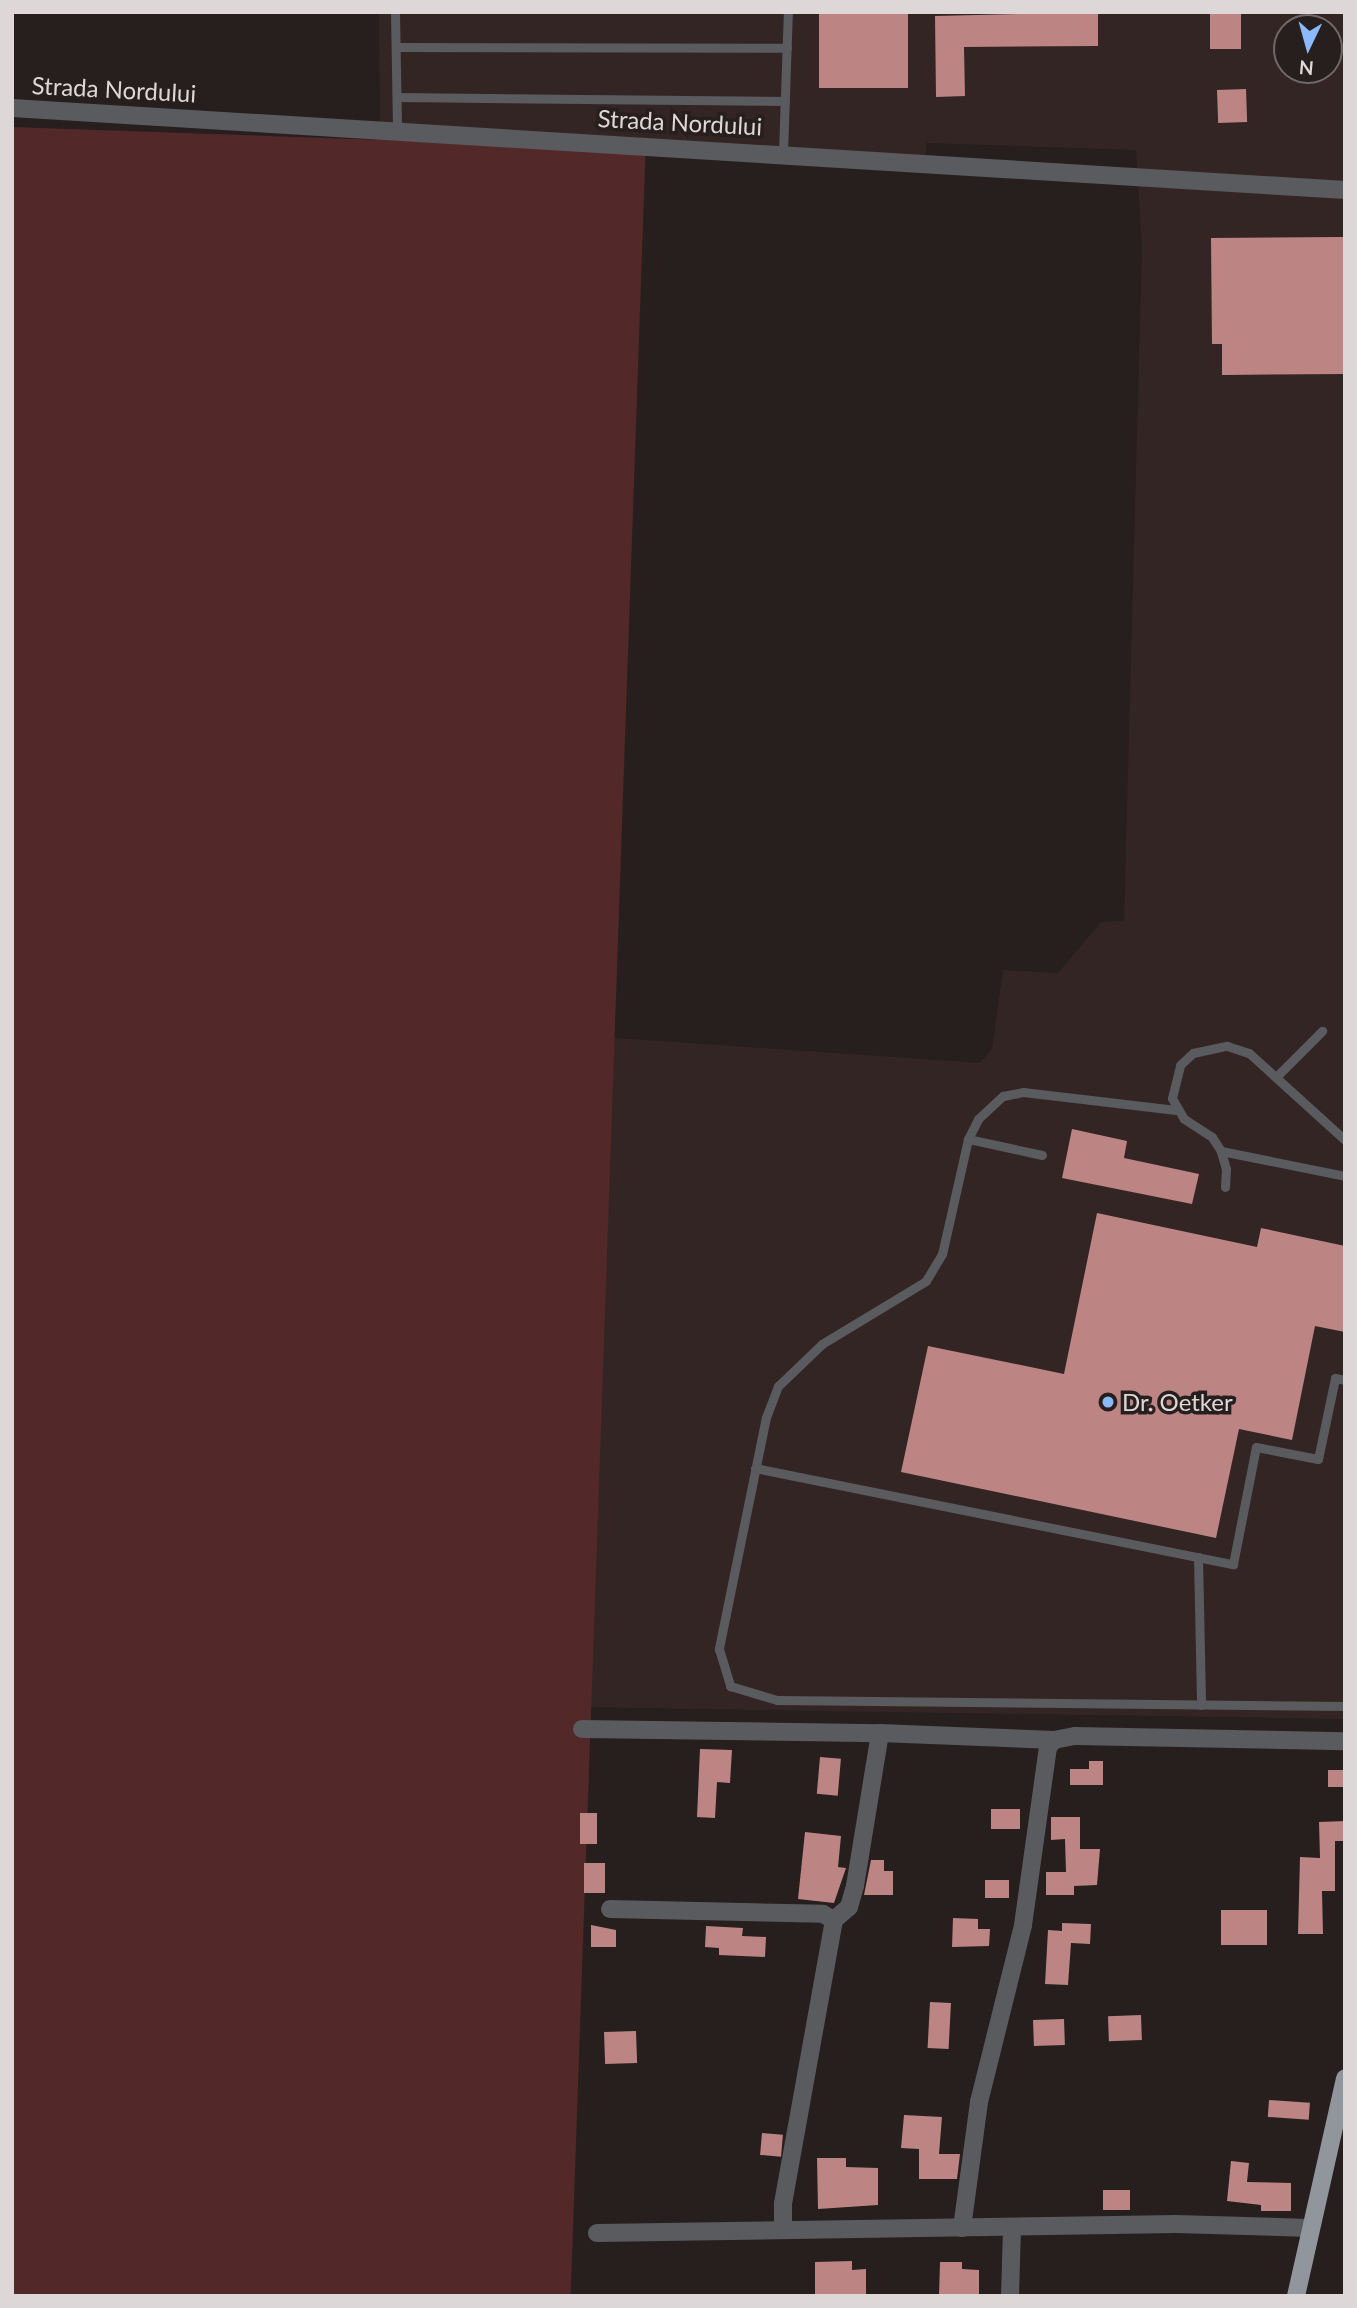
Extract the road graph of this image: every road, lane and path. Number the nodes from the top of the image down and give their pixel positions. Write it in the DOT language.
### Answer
graph roads {
  1 [pos="395,12"];
  2 [pos="788,12"];
  3 [pos="396,47"];
  4 [pos="787,48"];
  5 [pos="397,97"];
  6 [pos="785,101"];
  7 [pos="12,108"];
  8 [pos="397,129"];
  9 [pos="783,152"];
  10 [pos="1345,190"];
  11 [pos="1322,1031"];
  12 [pos="1277,1076"];
  13 [pos="1176,1110"];
  14 [pos="968,1139"];
  15 [pos="1345,1140"];
  16 [pos="1221,1151"];
  17 [pos="1042,1155"];
  18 [pos="1345,1176"];
  19 [pos="1225,1187"];
  20 [pos="1345,1380"];
  21 [pos="755,1468"];
  22 [pos="1198,1557"];
  23 [pos="1201,1704"];
  24 [pos="1345,1706"];
  25 [pos="582,1729"];
  26 [pos="880,1733"];
  27 [pos="1054,1740"];
  28 [pos="1345,1741"];
  29 [pos="610,1909"];
  30 [pos="834,1920"];
  31 [pos="1345,2080"];
  32 [pos="1012,2227"];
  33 [pos="961,2228"];
  34 [pos="1310,2228"];
  35 [pos="783,2230"];
  36 [pos="597,2233"];
  37 [pos="1010,2296"];
  38 [pos="1297,2296"];
  1 -- 3 [label="lane"];
  2 -- 4 [label="lane"];
  3 -- 4 [label="lane"];
  3 -- 5 [label="lane"];
  4 -- 6 [label="lane"];
  5 -- 6 [label="lane"];
  5 -- 8 [label="lane"];
  6 -- 9 [label="lane"];
  7 -- 8 [label="street, Strada Nordului"];
  8 -- 9 [label="street, Strada Nordului"];
  9 -- 10 [label="street, Strada Nordului"];
  11 -- 12 [label="lane"];
  12 -- 13 [label="lane"];
  12 -- 15 [label="lane"];
  13 -- 14 [label="lane"];
  13 -- 16 [label="lane"];
  14 -- 17 [label="lane"];
  14 -- 21 [label="lane"];
  16 -- 18 [label="lane"];
  16 -- 19 [label="lane"];
  20 -- 22 [label="lane"];
  21 -- 22 [label="lane"];
  21 -- 23 [label="lane"];
  22 -- 23 [label="lane"];
  23 -- 24 [label="lane"];
  25 -- 26 [label="street"];
  26 -- 27 [label="street"];
  26 -- 30 [label="street"];
  27 -- 28 [label="street"];
  27 -- 33 [label="street"];
  29 -- 30 [label="street"];
  30 -- 35 [label="street"];
  31 -- 34 [label="main road"];
  32 -- 33 [label="street"];
  32 -- 34 [label="street"];
  32 -- 37 [label="street"];
  33 -- 35 [label="street"];
  34 -- 38 [label="main road"];
  35 -- 36 [label="street"];
}
